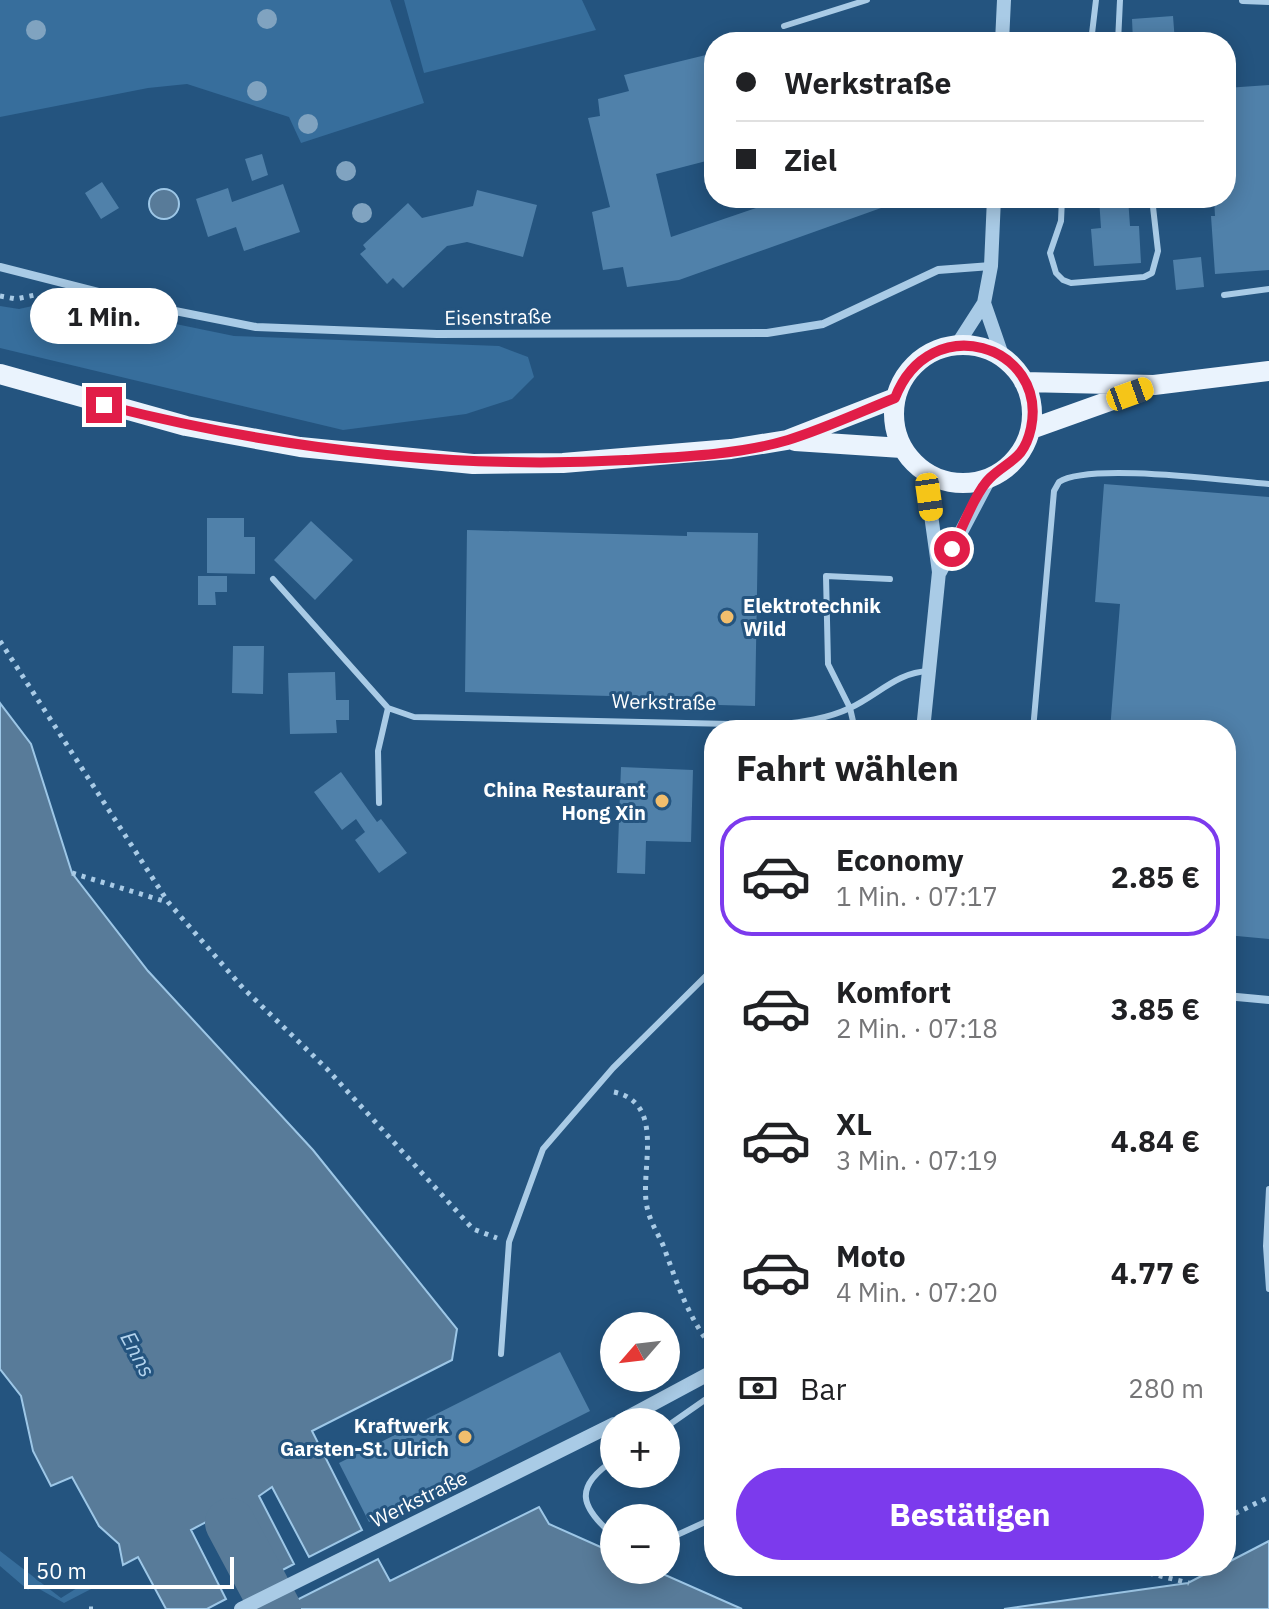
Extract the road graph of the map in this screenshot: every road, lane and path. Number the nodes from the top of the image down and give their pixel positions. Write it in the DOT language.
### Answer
graph roads {
  1 [pos="867,0"];
  2 [pos="1004,0"];
  3 [pos="1096,0"];
  4 [pos="1120,0"];
  5 [pos="1243,0"];
  6 [pos="1269,1"];
  7 [pos="784,26"];
  8 [pos="1002,32"];
  9 [pos="1092,32"];
  10 [pos="1118,32"];
  11 [pos="994,208"];
  12 [pos="1062,208"];
  13 [pos="1153,208"];
  14 [pos="991,266"];
  15 [pos="0,267"];
  16 [pos="1269,289"];
  17 [pos="1224,295"];
  18 [pos="984,303"];
  19 [pos="957,345"];
  20 [pos="1003,358"];
  21 [pos="1269,371"];
  22 [pos="0,374"];
  23 [pos="1024,382"];
  24 [pos="1154,385"];
  25 [pos="895,398"];
  26 [pos="1031,429"];
  27 [pos="787,440"];
  28 [pos="902,448"];
  29 [pos="925,472"];
  30 [pos="989,479"];
  31 [pos="1269,484"];
  32 [pos="939,572"];
  33 [pos="273,579"];
  34 [pos="890,579"];
  35 [pos="0,641"];
  36 [pos="929,671"];
  37 [pos="388,708"];
  38 [pos="850,708"];
  39 [pos="810,720"];
  40 [pos="853,720"];
  41 [pos="924,720"];
  42 [pos="1034,720"];
  43 [pos="704,723"];
  44 [pos="379,803"];
  45 [pos="72,873"];
  46 [pos="168,902"];
  47 [pos="704,978"];
  48 [pos="1236,997"];
  49 [pos="1269,1000"];
  50 [pos="595,1087"];
  51 [pos="1269,1189"];
  52 [pos="509,1242"];
  53 [pos="1269,1289"];
  54 [pos="704,1335"];
  55 [pos="501,1354"];
  56 [pos="704,1377"];
  57 [pos="704,1400"];
  58 [pos="644,1408"];
  59 [pos="680,1417"];
  60 [pos="600,1431"];
  61 [pos="600,1470"];
  62 [pos="1269,1497"];
  63 [pos="1236,1513"];
  64 [pos="704,1523"];
  65 [pos="600,1525"];
  66 [pos="680,1534"];
  67 [pos="1161,1576"];
  68 [pos="1189,1583"];
  69 [pos="241,1609"];
  1 -- 7 [label="lane"];
  2 -- 8 [label="street"];
  3 -- 9 [label="lane"];
  4 -- 10 [label="lane"];
  5 -- 6 [label="street"];
  11 -- 14 [label="street"];
  12 -- 13 [label="lane"];
  14 -- 15 [label="street, Eisenstraße"];
  14 -- 18 [label="street"];
  16 -- 17 [label="lane"];
  18 -- 19 [label="street"];
  18 -- 20 [label="street"];
  19 -- 20 [label="main road"];
  19 -- 25 [label="main road"];
  20 -- 23 [label="main road"];
  21 -- 24 [label="main road"];
  22 -- 27 [label="main road"];
  23 -- 24 [label="main road"];
  23 -- 26 [label="main road"];
  24 -- 26 [label="main road"];
  25 -- 27 [label="main road"];
  25 -- 28 [label="main road"];
  26 -- 30 [label="main road"];
  27 -- 28 [label="main road"];
  28 -- 29 [label="main road"];
  29 -- 30 [label="main road"];
  29 -- 32 [label="street"];
  30 -- 32 [label="street"];
  31 -- 42 [label="lane"];
  32 -- 36 [label="street"];
  33 -- 37 [label="lane"];
  34 -- 38 [label="lane"];
  35 -- 46 [label="path"];
  36 -- 38 [label="lane, Werkstraße"];
  36 -- 41 [label="street"];
  37 -- 43 [label="lane, Werkstraße"];
  37 -- 44 [label="lane"];
  38 -- 39 [label="lane, Werkstraße"];
  38 -- 40 [label="lane"];
  45 -- 46 [label="path"];
  46 -- 52 [label="path"];
  47 -- 50 [label="lane"];
  48 -- 49 [label="street"];
  50 -- 52 [label="lane"];
  50 -- 54 [label="path"];
  51 -- 53 [label="lane"];
  52 -- 55 [label="lane"];
  56 -- 58 [label="street, Werkstraße"];
  57 -- 59 [label="lane"];
  60 -- 69 [label="street, Werkstraße"];
  61 -- 65 [label="lane"];
  62 -- 63 [label="path"];
  64 -- 66 [label="lane"];
  67 -- 68 [label="path"];
}
